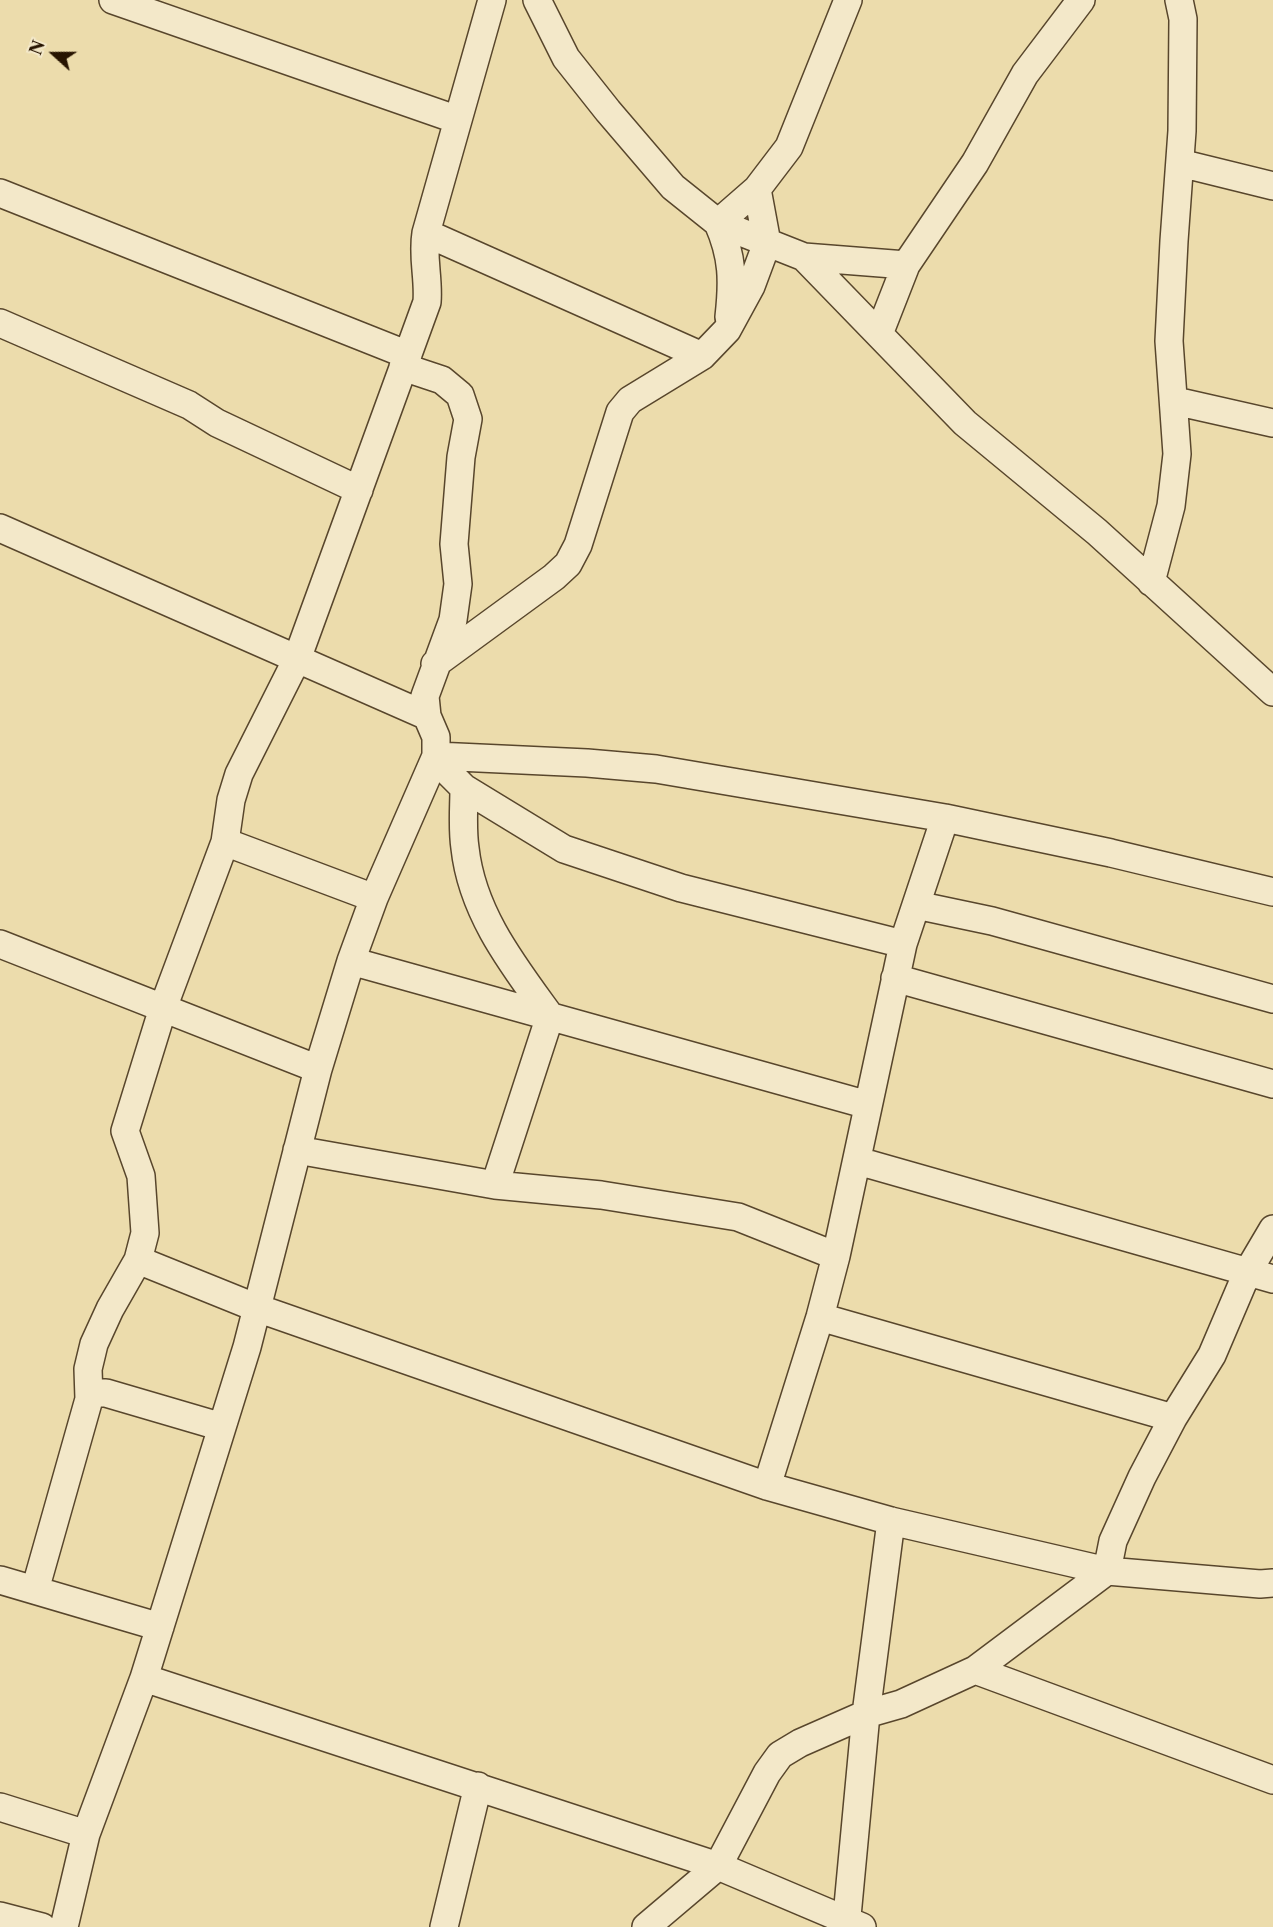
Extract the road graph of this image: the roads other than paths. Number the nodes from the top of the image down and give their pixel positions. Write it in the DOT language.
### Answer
graph roads {
  1 [pos="113,0"];
  2 [pos="492,0"];
  3 [pos="537,0"];
  4 [pos="848,0"];
  5 [pos="1081,0"];
  6 [pos="1179,0"];
  7 [pos="458,120"];
  8 [pos="1180,164"];
  9 [pos="1273,186"];
  10 [pos="757,189"];
  11 [pos="0,193"];
  12 [pos="718,223"];
  13 [pos="426,233"];
  14 [pos="767,243"];
  15 [pos="804,257"];
  16 [pos="906,265"];
  17 [pos="0,323"];
  18 [pos="727,330"];
  19 [pos="879,334"];
  20 [pos="702,356"];
  21 [pos="406,361"];
  22 [pos="1174,401"];
  23 [pos="1273,423"];
  24 [pos="359,490"];
  25 [pos="0,528"];
  26 [pos="1151,582"];
  27 [pos="297,659"];
  28 [pos="435,664"];
  29 [pos="1273,692"];
  30 [pos="427,716"];
  31 [pos="436,756"];
  32 [pos="464,788"];
  33 [pos="945,818"];
  34 [pos="225,842"];
  35 [pos="1273,892"];
  36 [pos="374,898"];
  37 [pos="916,905"];
  38 [pos="903,944"];
  39 [pos="3,954"];
  40 [pos="351,961"];
  41 [pos="895,978"];
  42 [pos="1273,999"];
  43 [pos="163,1008"];
  44 [pos="550,1016"];
  45 [pos="318,1069"];
  46 [pos="1273,1084"];
  47 [pos="868,1105"];
  48 [pos="297,1150"];
  49 [pos="858,1161"];
  50 [pos="495,1185"];
  51 [pos="1273,1229"];
  52 [pos="836,1256"];
  53 [pos="138,1260"];
  54 [pos="1247,1273"];
  55 [pos="1273,1279"];
  56 [pos="257,1308"];
  57 [pos="820,1317"];
  58 [pos="89,1400"];
  59 [pos="1173,1418"];
  60 [pos="222,1427"];
  61 [pos="767,1486"];
  62 [pos="891,1521"];
  63 [pos="1107,1571"];
  64 [pos="0,1580"];
  65 [pos="1273,1582"];
  66 [pos="35,1590"];
  67 [pos="160,1627"];
  68 [pos="975,1670"];
  69 [pos="144,1678"];
  70 [pos="866,1714"];
  71 [pos="1273,1780"];
  72 [pos="478,1786"];
  73 [pos="0,1807"];
  74 [pos="86,1834"];
  75 [pos="718,1866"];
  76 [pos="0,1916"];
  77 [pos="852,1925"];
  78 [pos="42,1927"];
  79 [pos="64,1927"];
  80 [pos="444,1927"];
  81 [pos="646,1927"];
  1 -- 7 [label="street"];
  2 -- 7 [label="street"];
  3 -- 12 [label="street"];
  4 -- 10 [label="street"];
  5 -- 16 [label="street"];
  6 -- 8 [label="street"];
  7 -- 13 [label="street"];
  8 -- 9 [label="street"];
  8 -- 22 [label="street"];
  10 -- 12 [label="street"];
  10 -- 14 [label="street"];
  11 -- 21 [label="street"];
  12 -- 14 [label="street"];
  12 -- 18 [label="street"];
  13 -- 20 [label="street"];
  13 -- 21 [label="street"];
  14 -- 15 [label="street"];
  14 -- 18 [label="street"];
  15 -- 16 [label="street"];
  15 -- 19 [label="street"];
  16 -- 19 [label="street"];
  17 -- 24 [label="street"];
  18 -- 20 [label="street"];
  19 -- 26 [label="street"];
  20 -- 28 [label="street"];
  21 -- 24 [label="street"];
  21 -- 28 [label="street"];
  22 -- 23 [label="street"];
  22 -- 26 [label="street"];
  24 -- 27 [label="street"];
  25 -- 27 [label="street"];
  26 -- 29 [label="street"];
  27 -- 30 [label="street"];
  27 -- 34 [label="street"];
  28 -- 30 [label="street"];
  30 -- 31 [label="street"];
  31 -- 32 [label="street"];
  31 -- 33 [label="street"];
  31 -- 36 [label="street"];
  32 -- 38 [label="street"];
  32 -- 44 [label="street"];
  33 -- 35 [label="street"];
  33 -- 37 [label="street"];
  34 -- 36 [label="street"];
  34 -- 43 [label="street"];
  36 -- 40 [label="street"];
  37 -- 38 [label="street"];
  37 -- 42 [label="street"];
  38 -- 41 [label="street"];
  39 -- 43 [label="street"];
  40 -- 44 [label="street"];
  40 -- 45 [label="street"];
  41 -- 46 [label="street"];
  41 -- 47 [label="street"];
  43 -- 45 [label="street"];
  43 -- 53 [label="street"];
  44 -- 47 [label="street"];
  44 -- 50 [label="street"];
  45 -- 48 [label="street"];
  47 -- 49 [label="street"];
  48 -- 50 [label="street"];
  48 -- 56 [label="street"];
  49 -- 52 [label="street"];
  49 -- 54 [label="street"];
  50 -- 52 [label="street"];
  51 -- 54 [label="street"];
  52 -- 57 [label="street"];
  53 -- 56 [label="street"];
  53 -- 58 [label="street"];
  54 -- 55 [label="street"];
  54 -- 59 [label="street"];
  56 -- 60 [label="street"];
  56 -- 61 [label="street"];
  57 -- 59 [label="street"];
  57 -- 61 [label="street"];
  58 -- 60 [label="street"];
  58 -- 66 [label="street"];
  59 -- 63 [label="street"];
  60 -- 67 [label="street"];
  61 -- 62 [label="street"];
  62 -- 63 [label="street"];
  62 -- 70 [label="street"];
  63 -- 65 [label="street"];
  63 -- 68 [label="street"];
  64 -- 66 [label="street"];
  66 -- 67 [label="street"];
  67 -- 69 [label="street"];
  68 -- 70 [label="street"];
  68 -- 71 [label="street"];
  69 -- 72 [label="street"];
  69 -- 74 [label="street"];
  70 -- 75 [label="street"];
  70 -- 77 [label="street"];
  72 -- 75 [label="street"];
  72 -- 80 [label="street"];
  73 -- 74 [label="street"];
  74 -- 79 [label="street"];
  75 -- 77 [label="street"];
  75 -- 81 [label="street"];
  76 -- 78 [label="street"];
}
